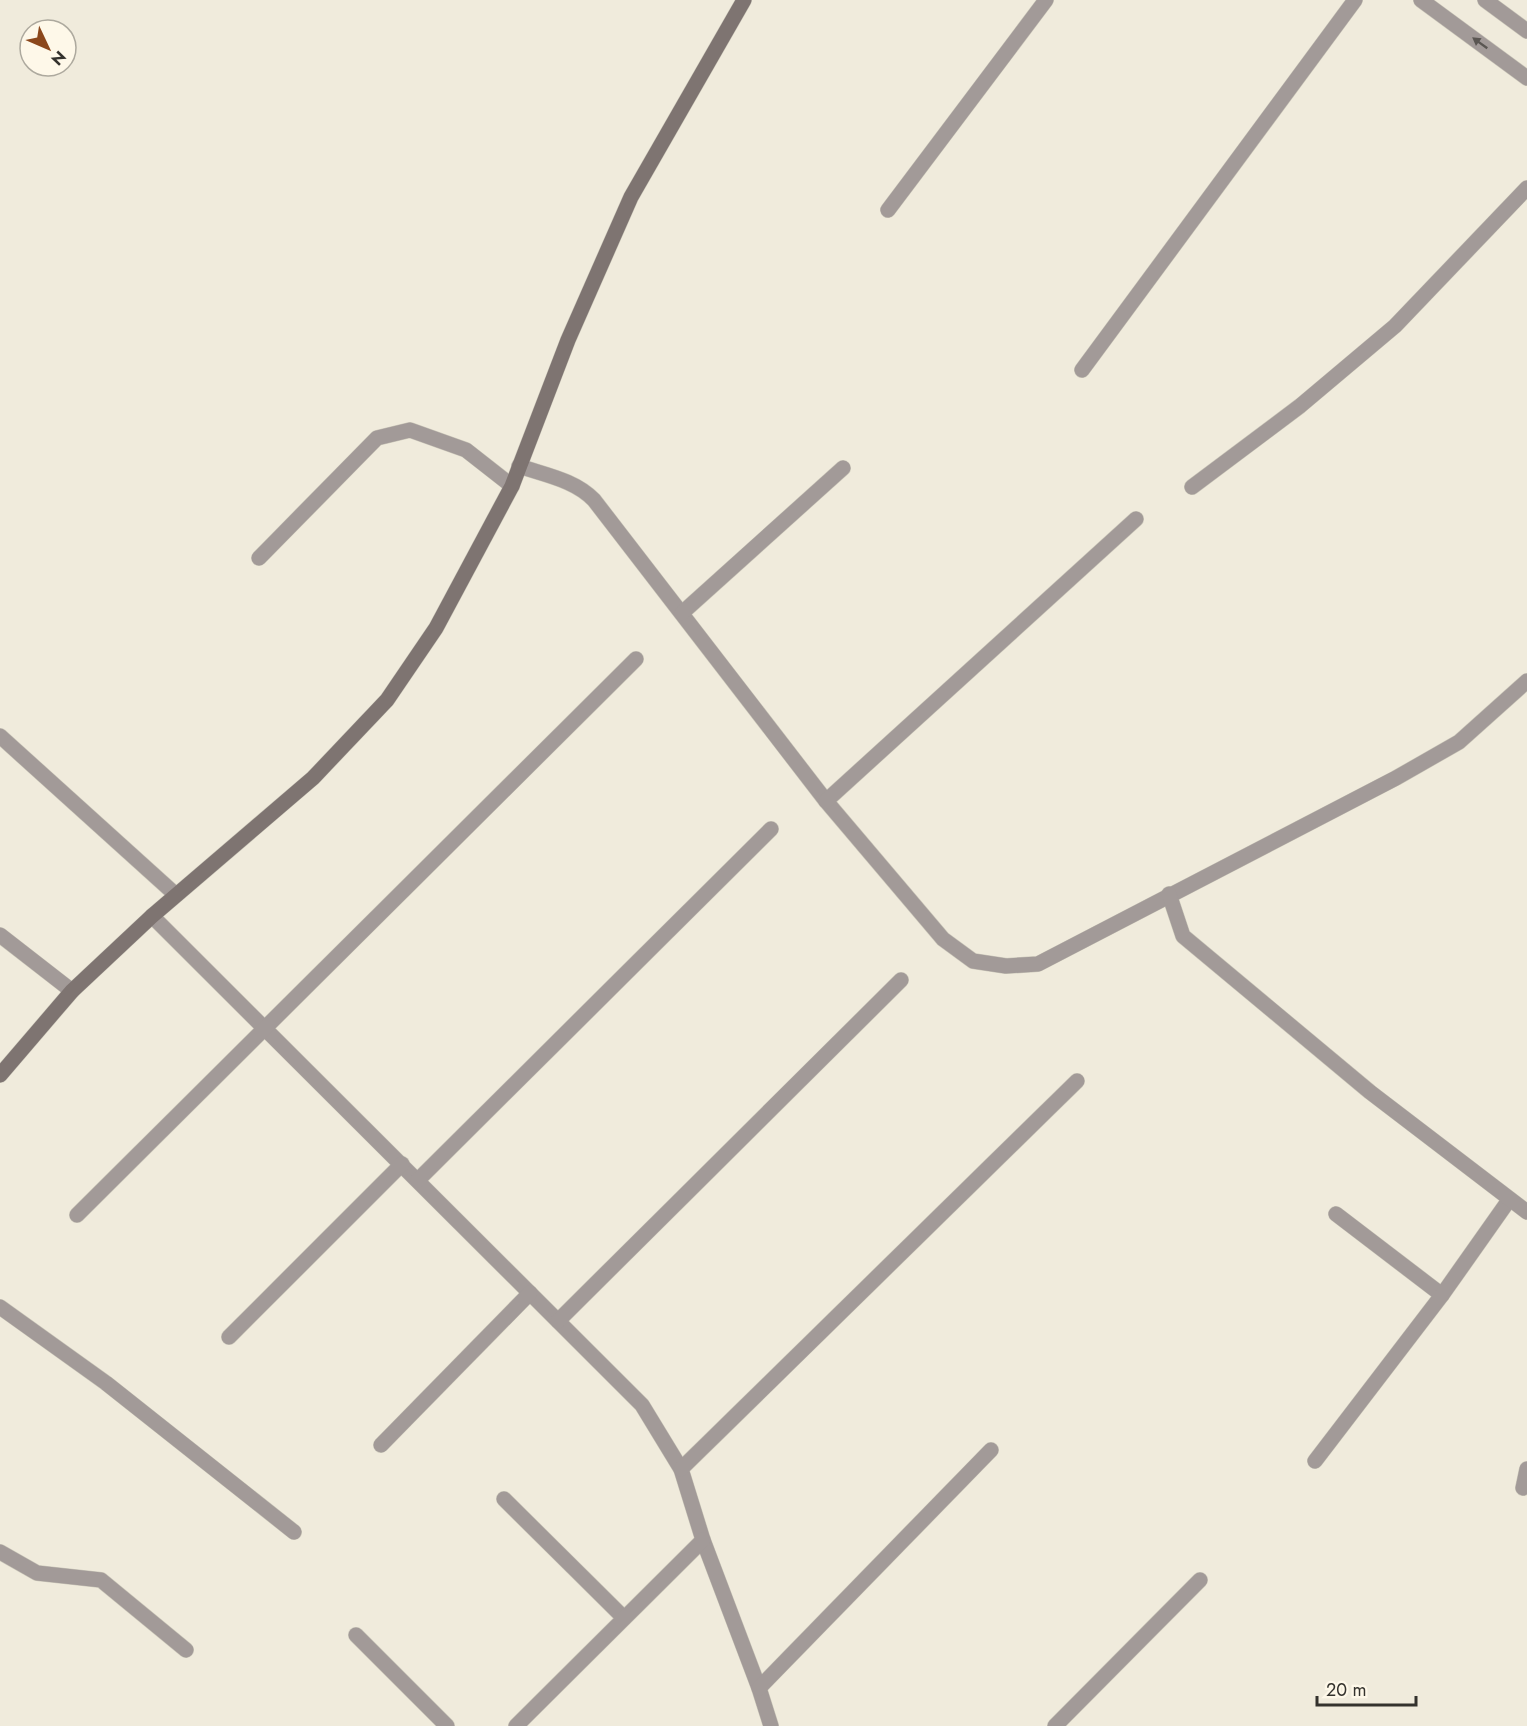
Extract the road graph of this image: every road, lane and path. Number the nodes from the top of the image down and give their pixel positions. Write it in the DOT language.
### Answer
graph roads {
  1 [pos="744,0"];
  2 [pos="1046,0"];
  3 [pos="1355,0"];
  4 [pos="1421,0"];
  5 [pos="1485,0"];
  6 [pos="1527,31"];
  7 [pos="1527,78"];
  8 [pos="1527,188"];
  9 [pos="888,210"];
  10 [pos="1082,370"];
  11 [pos="519,466"];
  12 [pos="843,468"];
  13 [pos="512,486"];
  14 [pos="1192,487"];
  15 [pos="1136,519"];
  16 [pos="259,558"];
  17 [pos="682,613"];
  18 [pos="636,660"];
  19 [pos="1527,681"];
  20 [pos="0,736"];
  21 [pos="826,801"];
  22 [pos="771,829"];
  23 [pos="1169,894"];
  24 [pos="176,895"];
  25 [pos="152,916"];
  26 [pos="0,935"];
  27 [pos="901,980"];
  28 [pos="72,991"];
  29 [pos="266,1028"];
  30 [pos="0,1075"];
  31 [pos="1077,1081"];
  32 [pos="402,1164"];
  33 [pos="418,1180"];
  34 [pos="1509,1200"];
  35 [pos="1527,1212"];
  36 [pos="1336,1214"];
  37 [pos="77,1215"];
  38 [pos="530,1293"];
  39 [pos="1442,1295"];
  40 [pos="0,1307"];
  41 [pos="558,1321"];
  42 [pos="229,1337"];
  43 [pos="381,1445"];
  44 [pos="991,1450"];
  45 [pos="1315,1461"];
  46 [pos="681,1469"];
  47 [pos="1527,1469"];
  48 [pos="1523,1488"];
  49 [pos="504,1499"];
  50 [pos="294,1532"];
  51 [pos="703,1540"];
  52 [pos="0,1552"];
  53 [pos="1200,1580"];
  54 [pos="624,1618"];
  55 [pos="356,1635"];
  56 [pos="186,1650"];
  57 [pos="759,1688"];
  58 [pos="447,1726"];
  59 [pos="516,1726"];
  60 [pos="771,1726"];
  61 [pos="1055,1726"];
  1 -- 11 [label="street"];
  2 -- 9 [label="street"];
  3 -- 10 [label="street"];
  7 -- 4 [label="street, one-way"];
  5 -- 6 [label="street"];
  8 -- 14 [label="street"];
  11 -- 13 [label="street"];
  11 -- 17 [label="street"];
  12 -- 17 [label="street"];
  13 -- 16 [label="street"];
  13 -- 24 [label="street"];
  15 -- 21 [label="street"];
  17 -- 21 [label="street"];
  18 -- 29 [label="street"];
  19 -- 23 [label="street"];
  20 -- 24 [label="street"];
  21 -- 23 [label="street"];
  22 -- 33 [label="street"];
  23 -- 34 [label="street"];
  24 -- 25 [label="street"];
  25 -- 28 [label="street"];
  25 -- 29 [label="street"];
  26 -- 28 [label="street"];
  27 -- 41 [label="street"];
  28 -- 30 [label="street"];
  29 -- 32 [label="street"];
  29 -- 37 [label="street"];
  31 -- 46 [label="street"];
  32 -- 33 [label="street"];
  32 -- 42 [label="street"];
  33 -- 38 [label="street"];
  34 -- 35 [label="street"];
  34 -- 39 [label="street"];
  36 -- 39 [label="street"];
  38 -- 41 [label="street"];
  38 -- 43 [label="street"];
  39 -- 45 [label="street"];
  40 -- 50 [label="street"];
  41 -- 46 [label="street"];
  44 -- 57 [label="street"];
  46 -- 51 [label="street"];
  47 -- 48 [label="street"];
  49 -- 54 [label="street"];
  51 -- 54 [label="street"];
  51 -- 57 [label="street"];
  52 -- 56 [label="street"];
  53 -- 61 [label="street"];
  54 -- 59 [label="street"];
  55 -- 58 [label="street"];
  57 -- 60 [label="street"];
}
